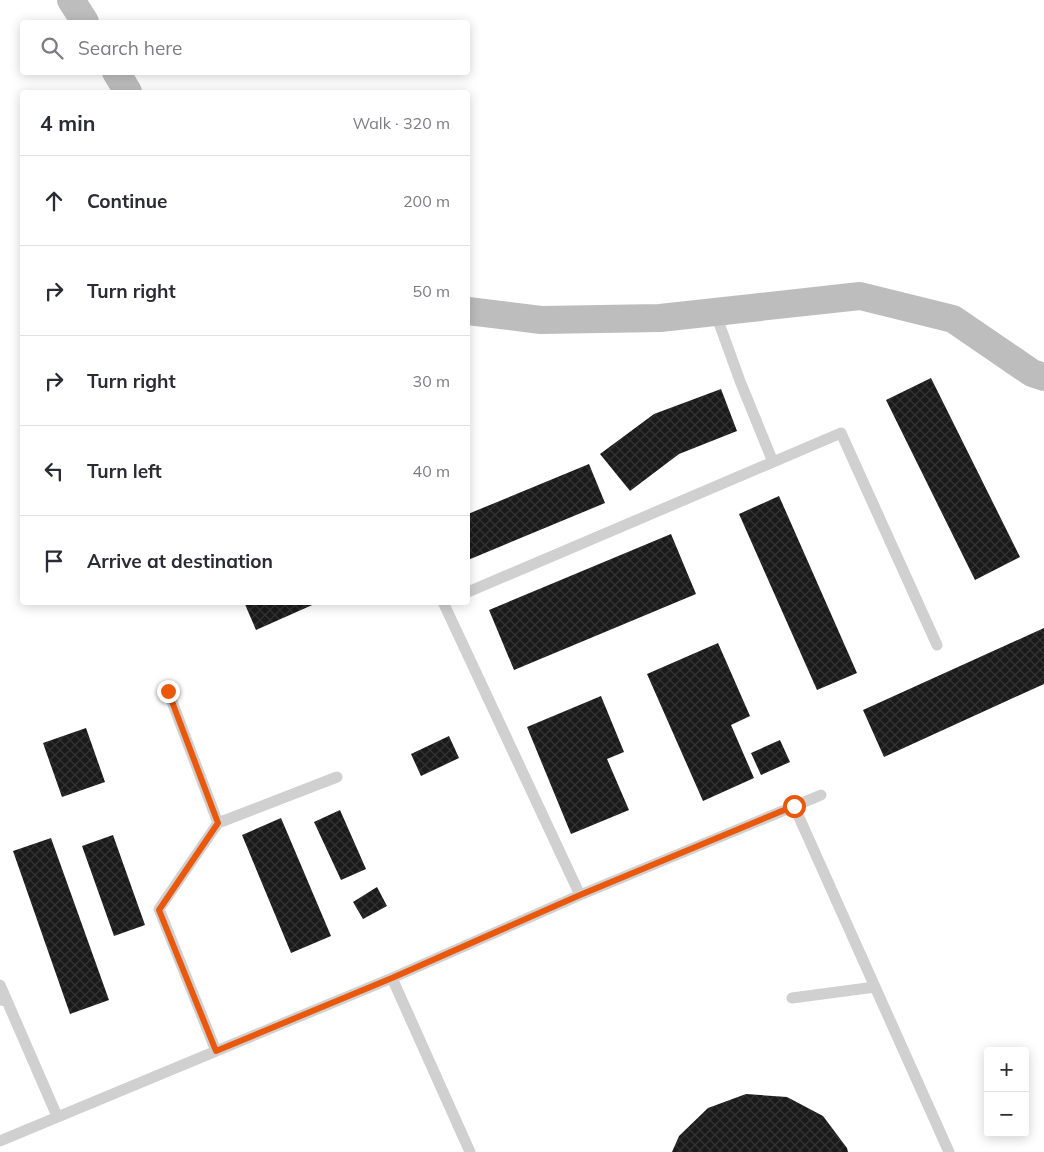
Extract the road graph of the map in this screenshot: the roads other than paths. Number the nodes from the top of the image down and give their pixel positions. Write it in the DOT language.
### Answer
graph roads {
  1 [pos="70,0"];
  2 [pos="83,20"];
  3 [pos="118,75"];
  4 [pos="127,90"];
  5 [pos="470,311"];
  6 [pos="715,312"];
  7 [pos="1044,377"];
  8 [pos="773,462"];
  9 [pos="470,591"];
  10 [pos="444,605"];
  11 [pos="937,645"];
  12 [pos="168,691"];
  13 [pos="337,777"];
  14 [pos="821,795"];
  15 [pos="794,806"];
  16 [pos="218,823"];
  17 [pos="580,895"];
  18 [pos="392,978"];
  19 [pos="0,985"];
  20 [pos="875,988"];
  21 [pos="792,998"];
  22 [pos="3,1001"];
  23 [pos="216,1051"];
  24 [pos="57,1116"];
  25 [pos="0,1141"];
  26 [pos="470,1152"];
  27 [pos="949,1152"];
  1 -- 2 [label="street"];
  3 -- 4 [label="street"];
  5 -- 6 [label="street"];
  6 -- 7 [label="street"];
  6 -- 8 [label="lane"];
  8 -- 9 [label="lane"];
  8 -- 11 [label="lane"];
  10 -- 17 [label="lane"];
  12 -- 16 [label="lane"];
  13 -- 16 [label="lane"];
  14 -- 15 [label="lane"];
  15 -- 17 [label="lane"];
  15 -- 20 [label="lane"];
  16 -- 23 [label="lane"];
  17 -- 18 [label="lane"];
  18 -- 23 [label="lane"];
  18 -- 26 [label="lane"];
  19 -- 22 [label="lane"];
  20 -- 21 [label="lane"];
  20 -- 27 [label="lane"];
  22 -- 24 [label="lane"];
  23 -- 24 [label="lane"];
  24 -- 25 [label="lane"];
}
